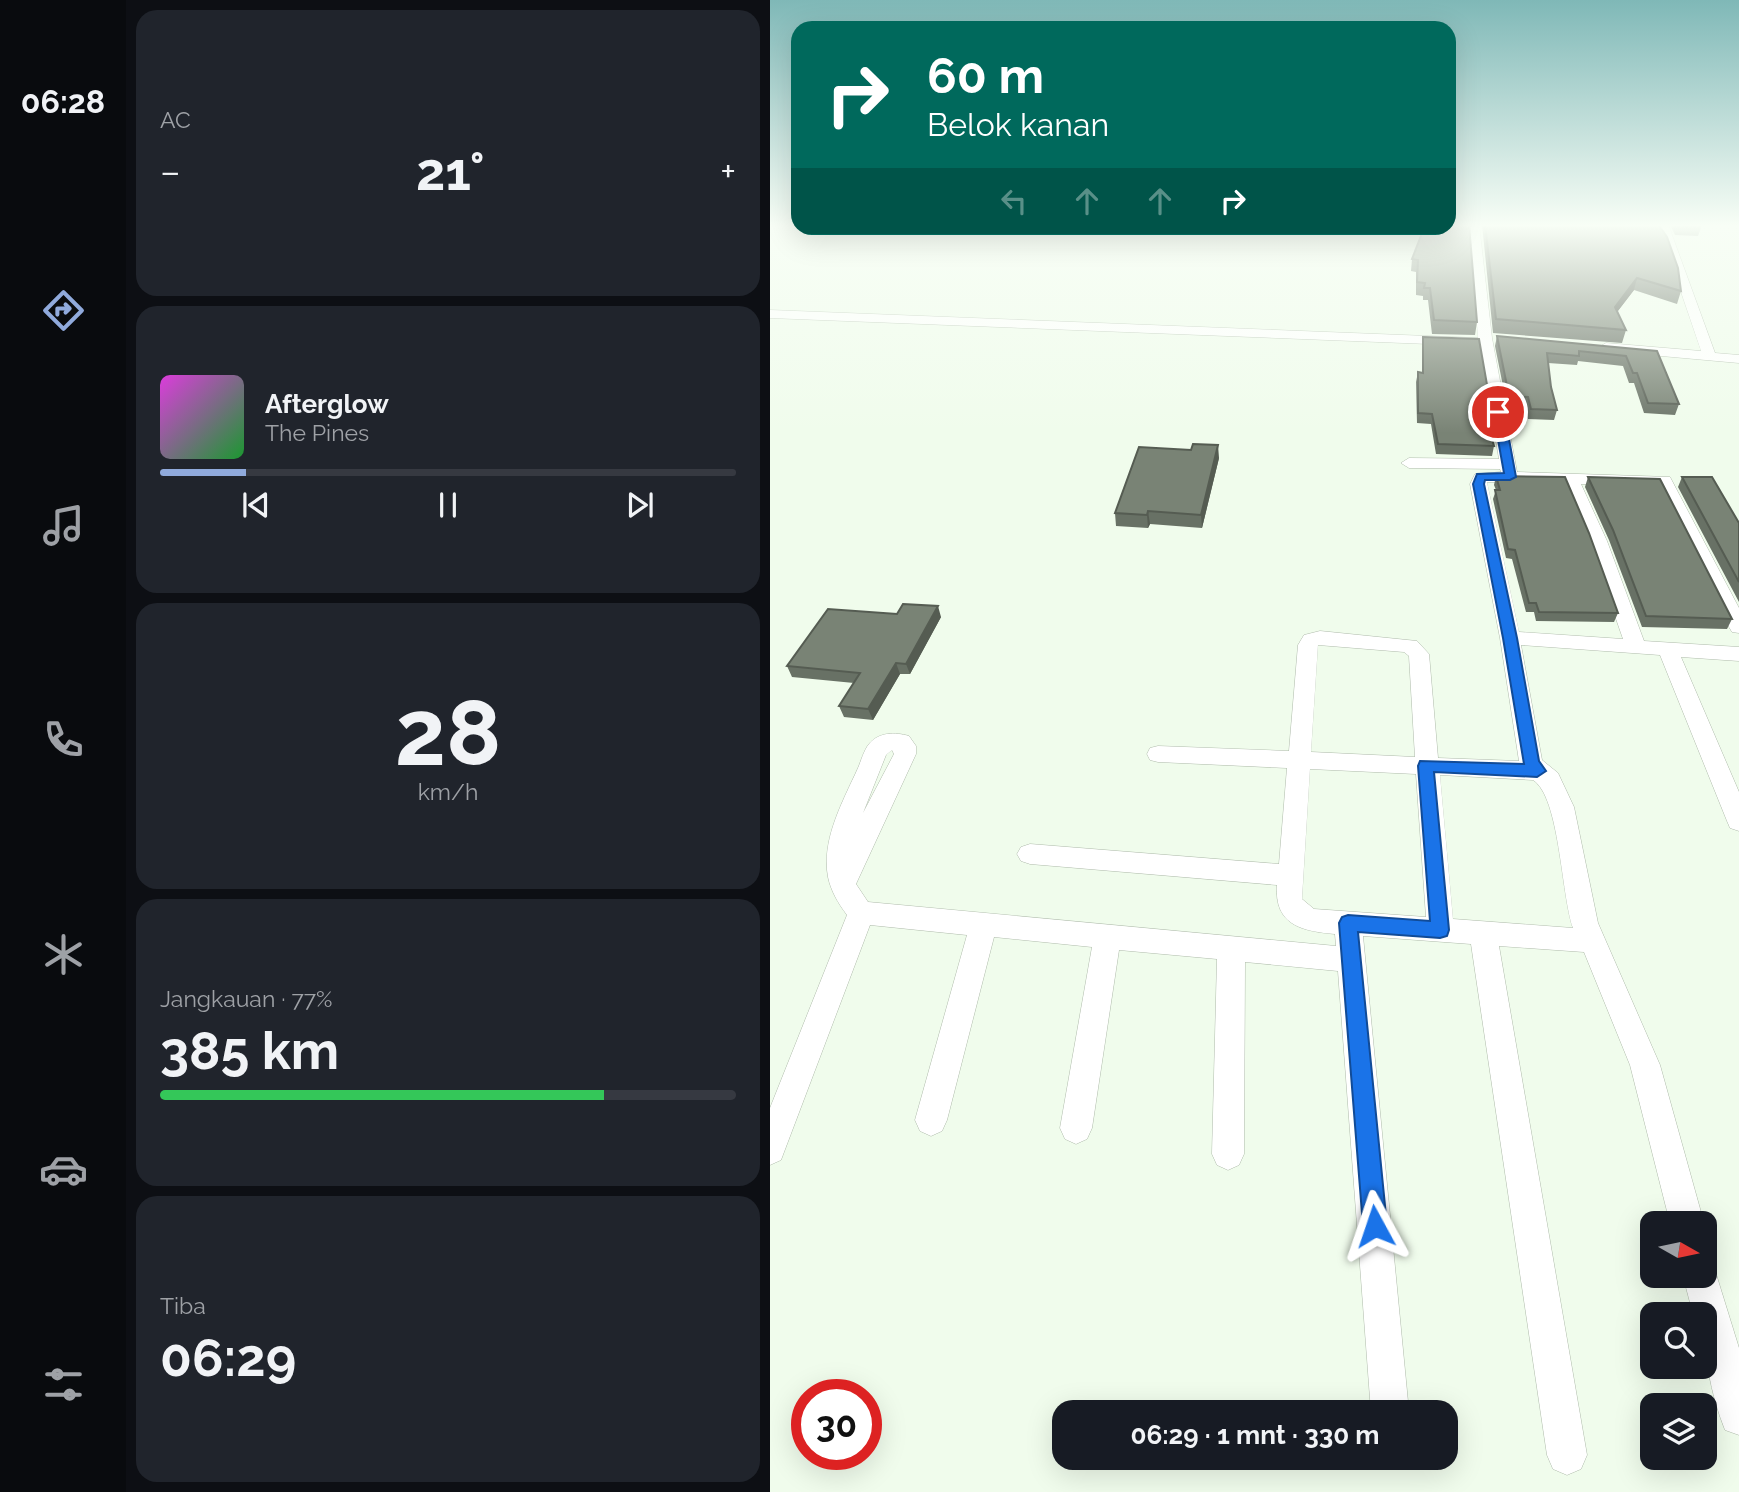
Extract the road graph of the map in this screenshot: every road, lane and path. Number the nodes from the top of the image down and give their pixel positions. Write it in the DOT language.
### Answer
graph roads {
  1 [pos="1483,294"];
  2 [pos="1687,294"];
  3 [pos="770,314"];
  4 [pos="1489,340"];
  5 [pos="1595,346"];
  6 [pos="1709,355"];
  7 [pos="1739,359"];
  8 [pos="1409,463"];
  9 [pos="1509,470"];
  10 [pos="1570,478"];
  11 [pos="1739,627"];
  12 [pos="1510,638"];
  13 [pos="1636,646"];
  14 [pos="1667,648"];
  15 [pos="1739,654"];
  16 [pos="1158,754"];
  17 [pos="1298,760"];
  18 [pos="1426,766"];
  19 [pos="1537,771"];
  20 [pos="1739,819"];
  21 [pos="1030,854"];
  22 [pos="1291,876"];
  23 [pos="843,884"];
  24 [pos="861,913"];
  25 [pos="1348,923"];
  26 [pos="984,925"];
  27 [pos="1440,930"];
  28 [pos="1483,933"];
  29 [pos="1107,937"];
  30 [pos="1591,941"];
  31 [pos="1231,948"];
  32 [pos="1352,960"];
  33 [pos="931,1120"];
  34 [pos="1076,1128"];
  35 [pos="770,1149"];
  36 [pos="1228,1154"];
  37 [pos="1684,1211"];
  38 [pos="1704,1288"];
  39 [pos="1389,1400"];
  40 [pos="1739,1416"];
  41 [pos="1567,1455"];
  1 -- 4 [label="street"];
  2 -- 6 [label="street"];
  3 -- 4 [label="street"];
  4 -- 9 [label="street"];
  5 -- 6 [label="street"];
  6 -- 7 [label="street"];
  8 -- 9 [label="street"];
  9 -- 10 [label="street"];
  9 -- 12 [label="street"];
  10 -- 11 [label="street"];
  10 -- 13 [label="street"];
  12 -- 13 [label="street"];
  12 -- 19 [label="street"];
  13 -- 14 [label="street"];
  14 -- 15 [label="street"];
  14 -- 20 [label="street"];
  16 -- 17 [label="street"];
  17 -- 18 [label="street"];
  17 -- 18 [label="street"];
  17 -- 22 [label="street"];
  18 -- 19 [label="street"];
  18 -- 27 [label="street"];
  19 -- 30 [label="street"];
  21 -- 22 [label="street"];
  22 -- 25 [label="street"];
  23 -- 23 [label="street"];
  23 -- 24 [label="street"];
  24 -- 26 [label="street"];
  24 -- 35 [label="street"];
  25 -- 27 [label="street"];
  25 -- 32 [label="street"];
  26 -- 29 [label="street"];
  26 -- 33 [label="street"];
  27 -- 28 [label="street"];
  28 -- 30 [label="street"];
  28 -- 41 [label="street"];
  29 -- 31 [label="street"];
  29 -- 34 [label="street"];
  30 -- 37 [label="street"];
  31 -- 32 [label="street"];
  31 -- 36 [label="street"];
  32 -- 39 [label="street"];
  38 -- 40 [label="street"];
}
